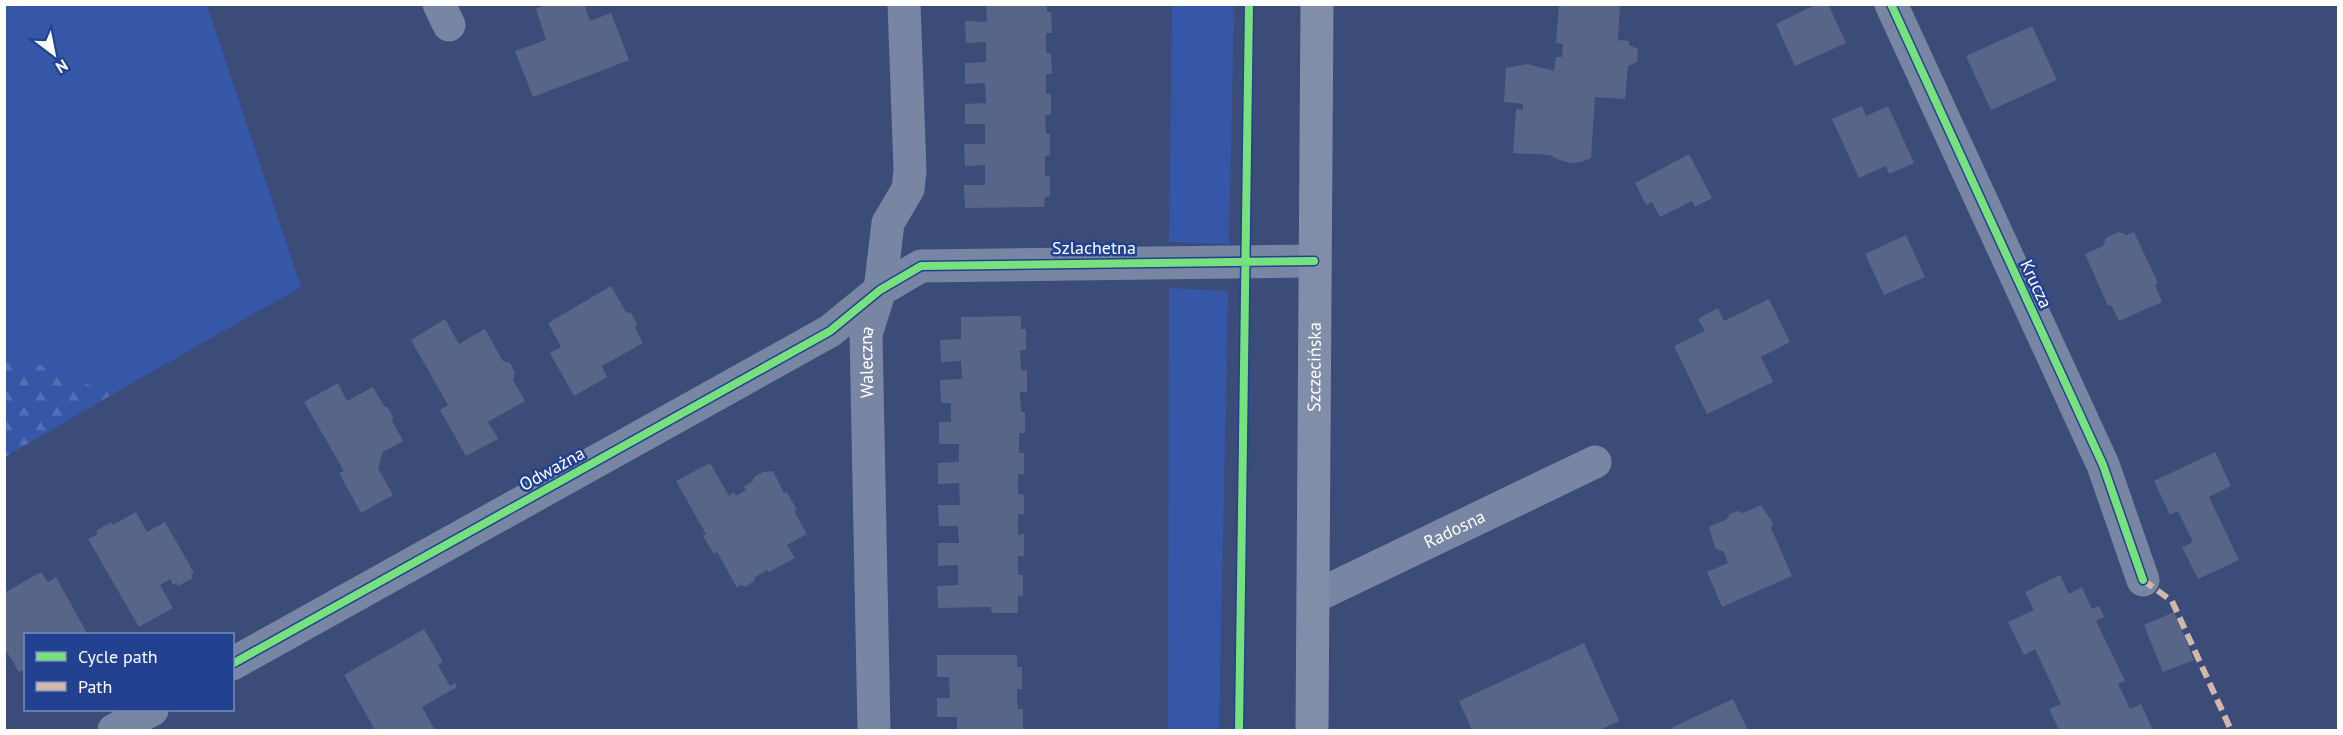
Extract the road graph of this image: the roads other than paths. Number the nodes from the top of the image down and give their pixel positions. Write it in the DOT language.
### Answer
graph roads {
  1 [pos="904,4"];
  2 [pos="1317,4"];
  3 [pos="1891,4"];
  4 [pos="1314,261"];
  5 [pos="880,290"];
  6 [pos="1595,462"];
  7 [pos="2143,580"];
  8 [pos="1314,597"];
  9 [pos="234,663"];
  10 [pos="150,711"];
  11 [pos="114,730"];
  12 [pos="874,730"];
  13 [pos="1312,730"];
  1 -- 5 [label="street, Waleczna"];
  2 -- 4 [label="main road, Szczecińska"];
  3 -- 7 [label="street, Krucza"];
  4 -- 5 [label="street, Szlachetna"];
  4 -- 8 [label="main road, Szczecińska"];
  5 -- 9 [label="street, Odważna"];
  5 -- 12 [label="street, Waleczna"];
  6 -- 8 [label="street, Radosna"];
  8 -- 13 [label="main road, Szczecińska"];
  10 -- 11 [label="street"];
}
